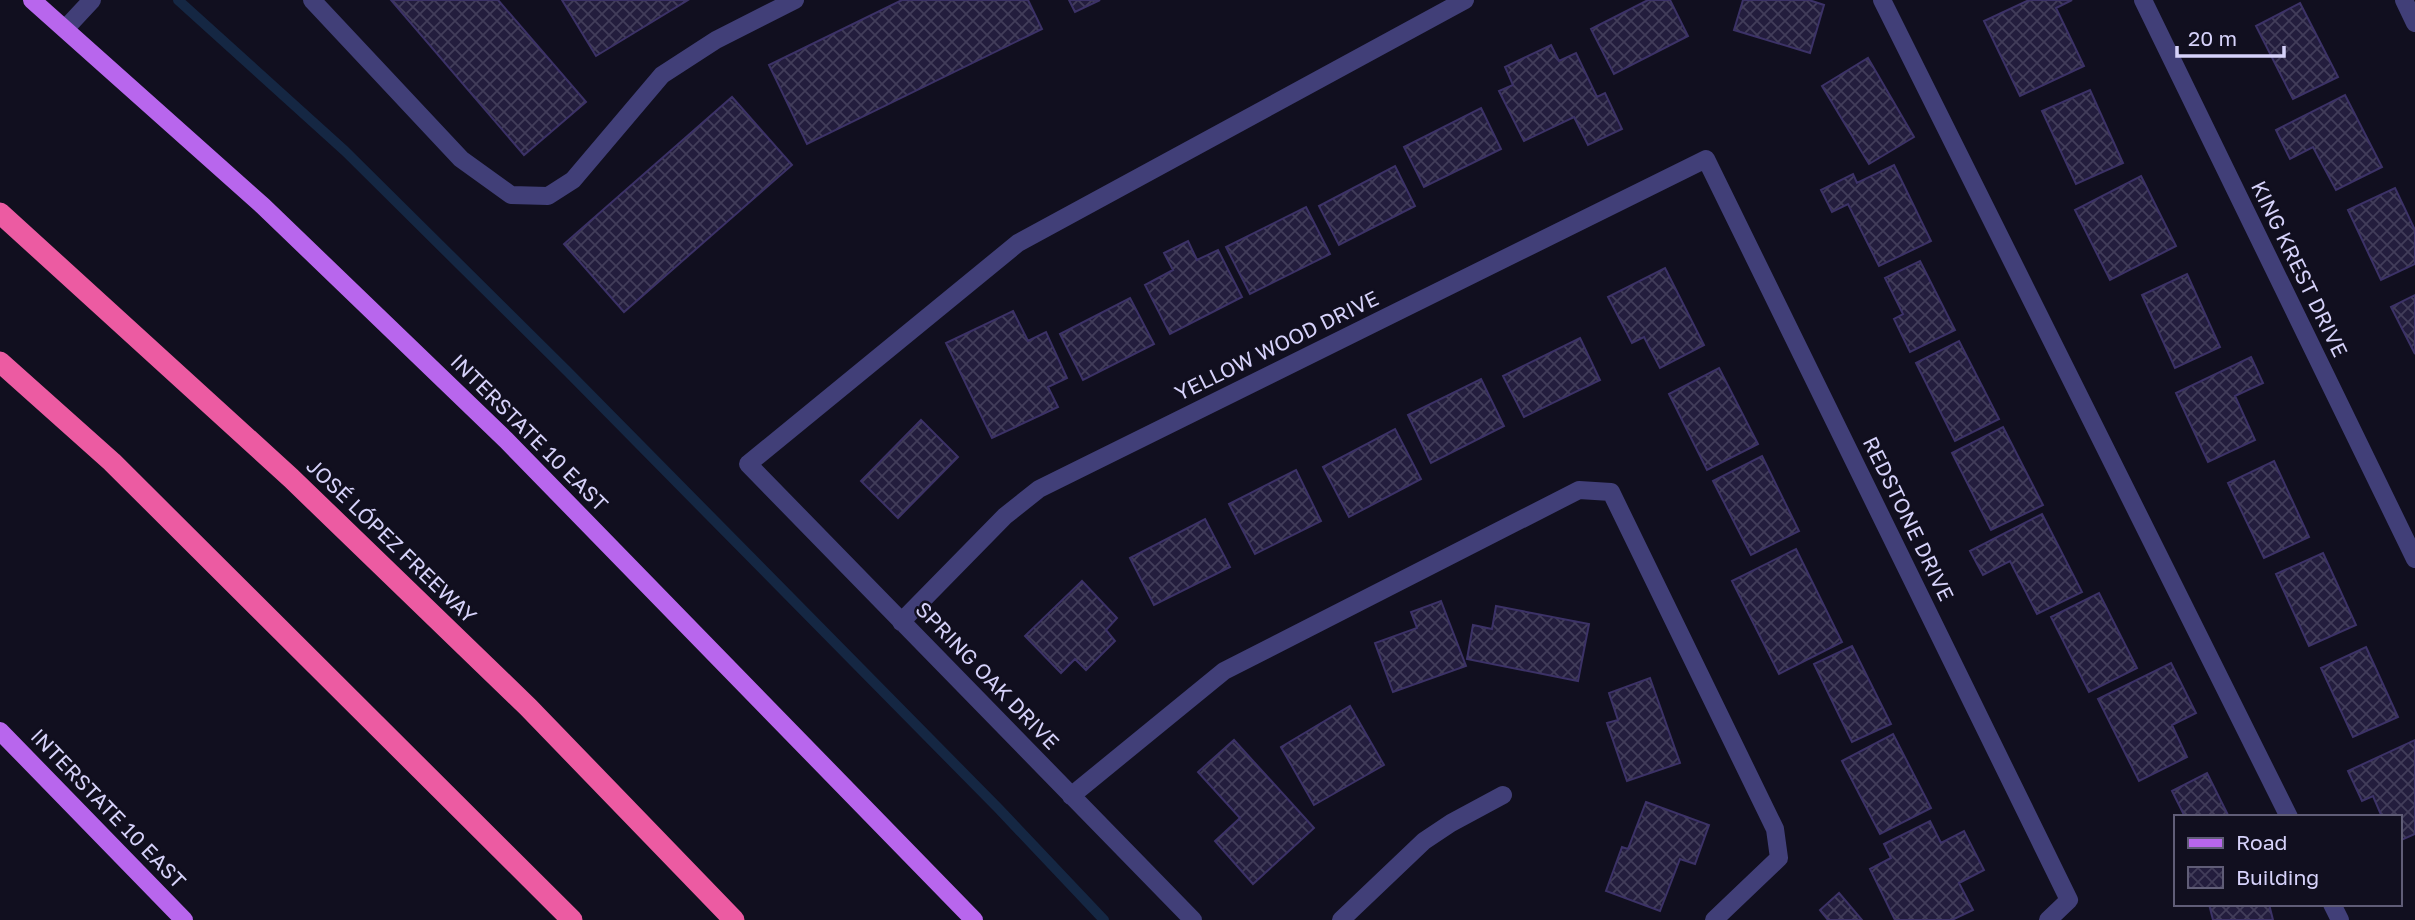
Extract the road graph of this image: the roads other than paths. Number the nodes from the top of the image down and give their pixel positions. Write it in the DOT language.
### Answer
graph roads {
  1 [pos="32,0"];
  2 [pos="92,0"];
  3 [pos="312,0"];
  4 [pos="795,0"];
  5 [pos="1465,0"];
  6 [pos="1882,0"];
  7 [pos="2143,0"];
  8 [pos="2404,0"];
  9 [pos="2415,23"];
  10 [pos="65,29"];
  11 [pos="1706,159"];
  12 [pos="0,213"];
  13 [pos="0,362"];
  14 [pos="2415,559"];
  15 [pos="901,622"];
  16 [pos="0,730"];
  17 [pos="1503,795"];
  18 [pos="1071,796"];
  19 [pos="2288,815"];
  20 [pos="184,920"];
  21 [pos="572,920"];
  22 [pos="734,920"];
  23 [pos="974,920"];
  24 [pos="1193,920"];
  25 [pos="1341,920"];
  26 [pos="1714,920"];
  27 [pos="2048,920"];
  1 -- 10 [label="main road, INTERSTATE 10 EAST"];
  2 -- 10 [label="street"];
  3 -- 4 [label="street"];
  5 -- 15 [label="street, SPRING OAK DRIVE"];
  6 -- 19 [label="street"];
  7 -- 14 [label="street, KING KREST DRIVE"];
  8 -- 9 [label="street"];
  10 -- 23 [label="main road, INTERSTATE 10 EAST"];
  11 -- 15 [label="street, YELLOW WOOD DRIVE"];
  11 -- 27 [label="street, REDSTONE DRIVE"];
  12 -- 22 [label="highway, JOSÉ LÓPEZ FREEWAY"];
  13 -- 21 [label="highway"];
  15 -- 18 [label="street, SPRING OAK DRIVE"];
  16 -- 20 [label="main road, INTERSTATE 10 EAST"];
  17 -- 25 [label="street"];
  18 -- 24 [label="street, SPRING OAK DRIVE"];
  18 -- 26 [label="street"];
}
